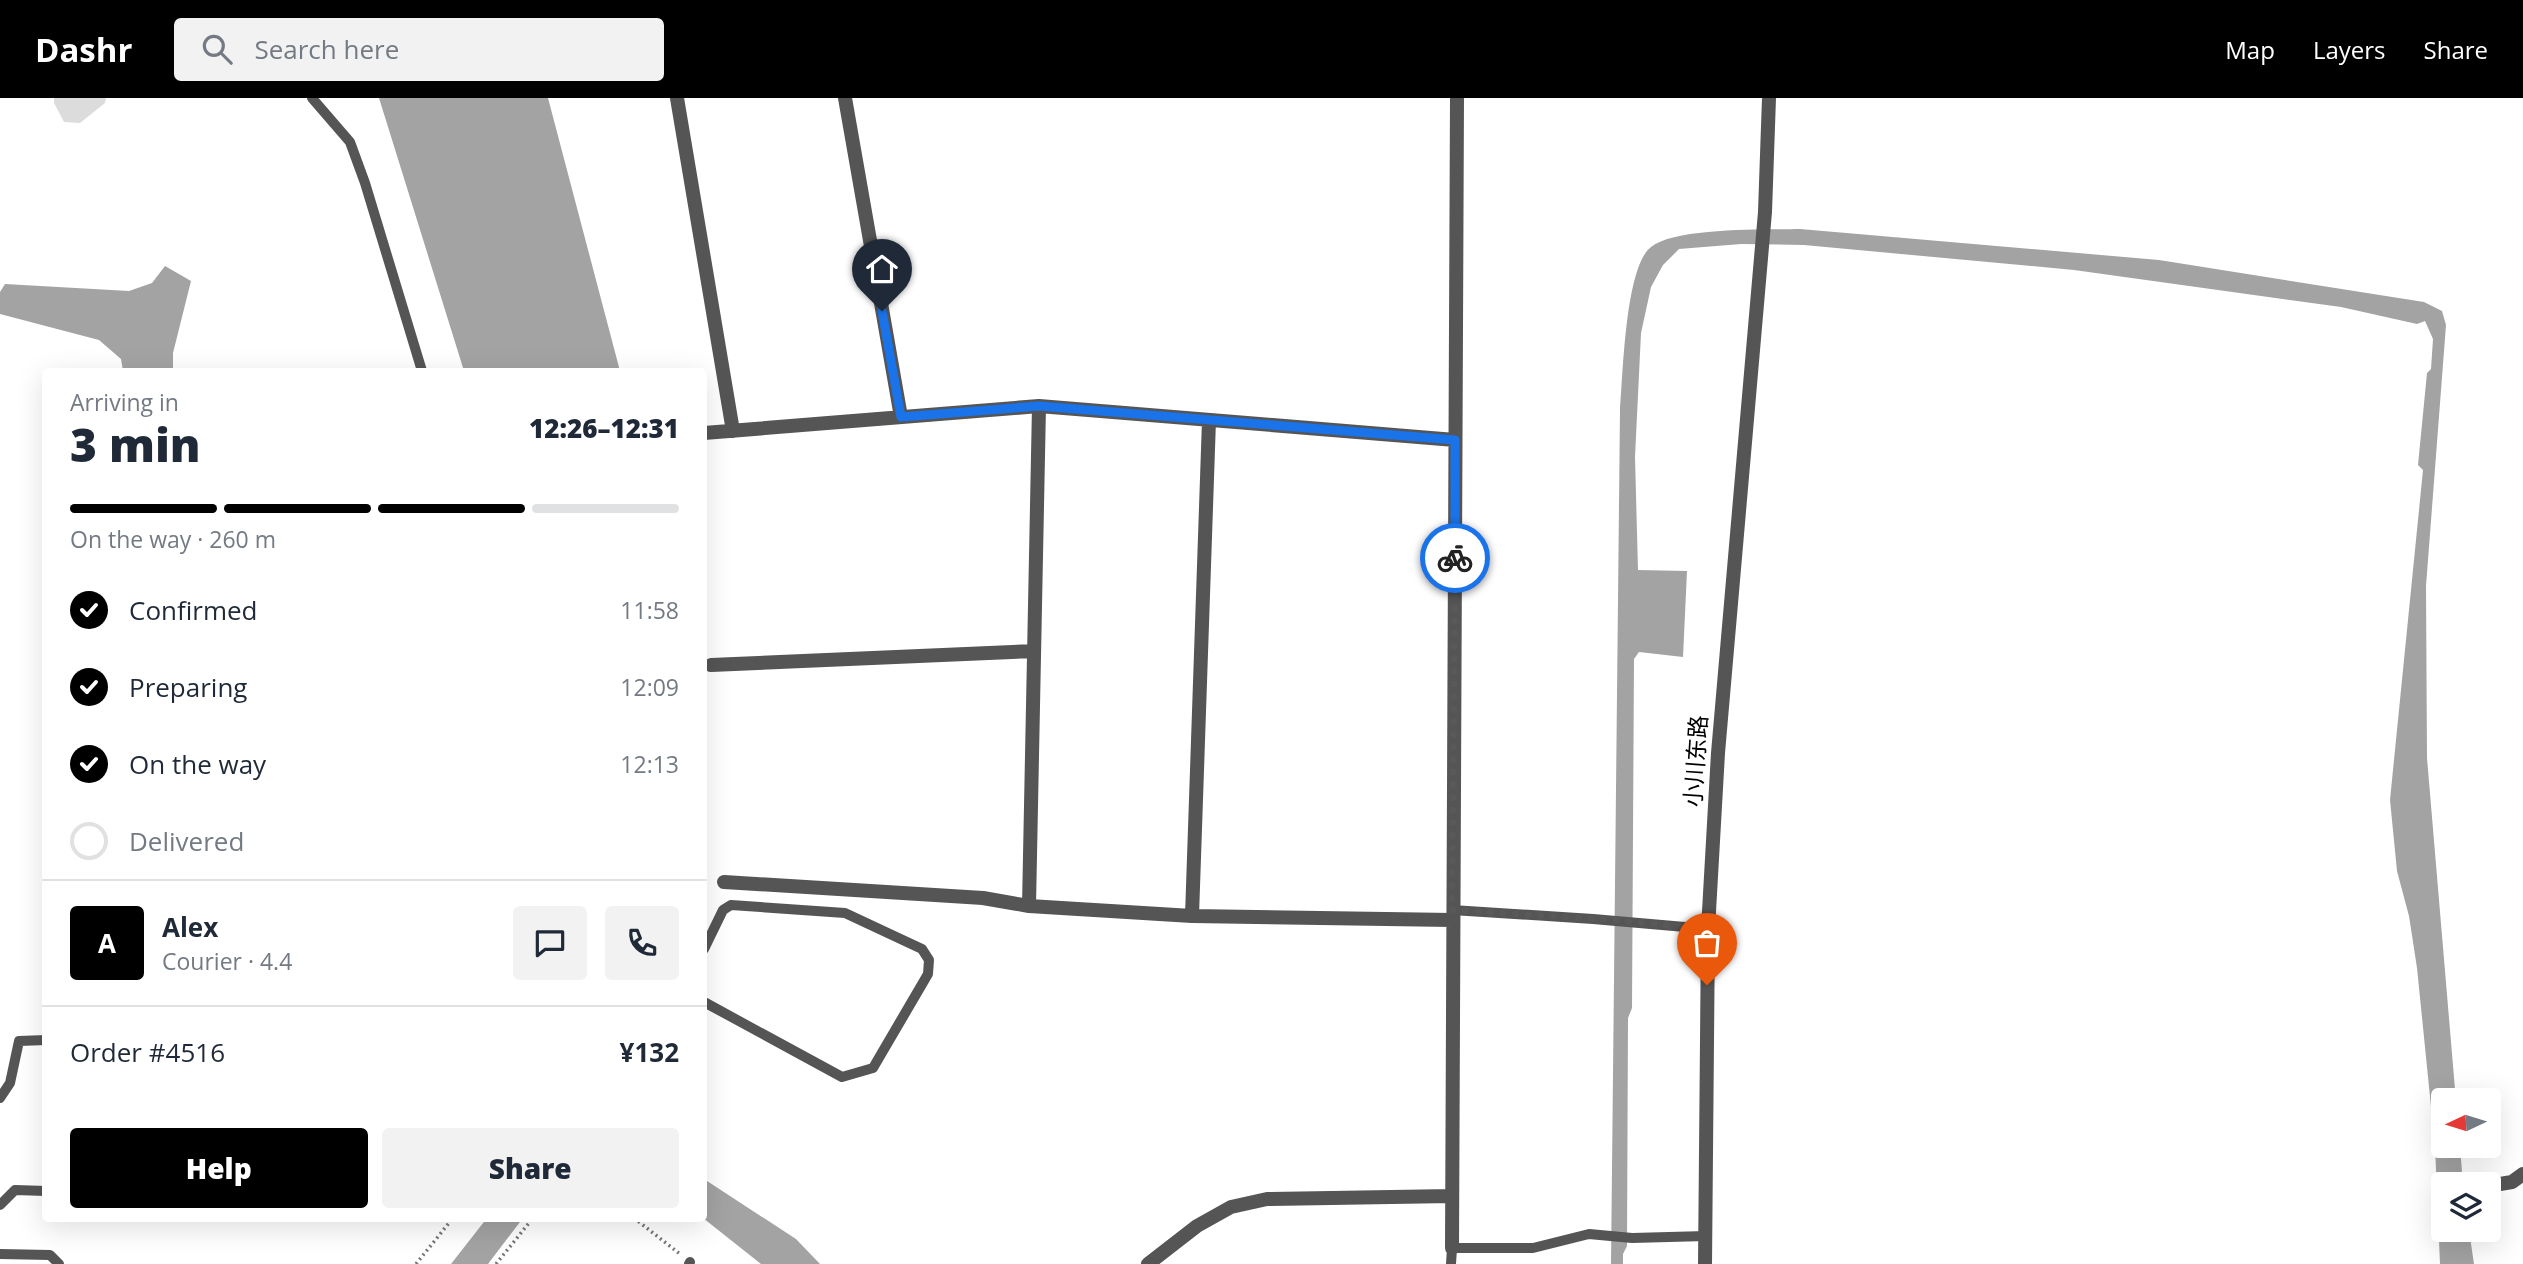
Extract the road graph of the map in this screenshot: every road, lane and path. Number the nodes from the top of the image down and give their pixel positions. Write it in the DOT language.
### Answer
graph roads {
  1 [pos="312,98"];
  2 [pos="677,98"];
  3 [pos="845,98"];
  4 [pos="1457,98"];
  5 [pos="1769,98"];
  6 [pos="421,368"];
  7 [pos="1039,406"];
  8 [pos="901,417"];
  9 [pos="1209,420"];
  10 [pos="733,431"];
  11 [pos="707,433"];
  12 [pos="1455,440"];
  13 [pos="1034,650"];
  14 [pos="711,665"];
  15 [pos="724,882"];
  16 [pos="849,890"];
  17 [pos="1029,906"];
  18 [pos="845,913"];
  19 [pos="1452,915"];
  20 [pos="1192,916"];
  21 [pos="1708,929"];
  22 [pos="707,943"];
  23 [pos="707,1004"];
  24 [pos="42,1041"];
  25 [pos="0,1098"];
  26 [pos="2523,1174"];
  27 [pos="2501,1184"];
  28 [pos="42,1191"];
  29 [pos="1452,1196"];
  30 [pos="0,1205"];
  31 [pos="450,1222"];
  32 [pos="530,1222"];
  33 [pos="639,1222"];
  34 [pos="1706,1236"];
  35 [pos="1452,1248"];
  36 [pos="0,1254"];
  37 [pos="689,1263"];
  38 [pos="59,1264"];
  39 [pos="416,1264"];
  40 [pos="496,1264"];
  41 [pos="1148,1264"];
  42 [pos="1451,1264"];
  43 [pos="1705,1264"];
  1 -- 6 [label="lane"];
  2 -- 10 [label="street"];
  3 -- 8 [label="street"];
  4 -- 12 [label="street"];
  5 -- 21 [label="street, 小川东路"];
  7 -- 8 [label="street"];
  7 -- 9 [label="street"];
  7 -- 13 [label="street"];
  8 -- 10 [label="street"];
  9 -- 12 [label="street"];
  9 -- 20 [label="street"];
  10 -- 11 [label="street"];
  12 -- 19 [label="street"];
  13 -- 14 [label="street"];
  13 -- 17 [label="street"];
  15 -- 16 [label="street"];
  16 -- 17 [label="street"];
  16 -- 18 [label="lane"];
  17 -- 20 [label="street"];
  18 -- 22 [label="lane"];
  18 -- 23 [label="lane"];
  19 -- 20 [label="street"];
  19 -- 21 [label="lane"];
  19 -- 29 [label="street"];
  21 -- 34 [label="street, 小川东路"];
  24 -- 25 [label="lane"];
  26 -- 27 [label="street"];
  28 -- 30 [label="lane"];
  29 -- 35 [label="street"];
  29 -- 41 [label="street"];
  31 -- 39 [label="path"];
  32 -- 40 [label="path"];
  33 -- 37 [label="path"];
  34 -- 35 [label="lane"];
  34 -- 43 [label="street, 小川东路"];
  35 -- 42 [label="lane"];
  36 -- 38 [label="lane"];
}
